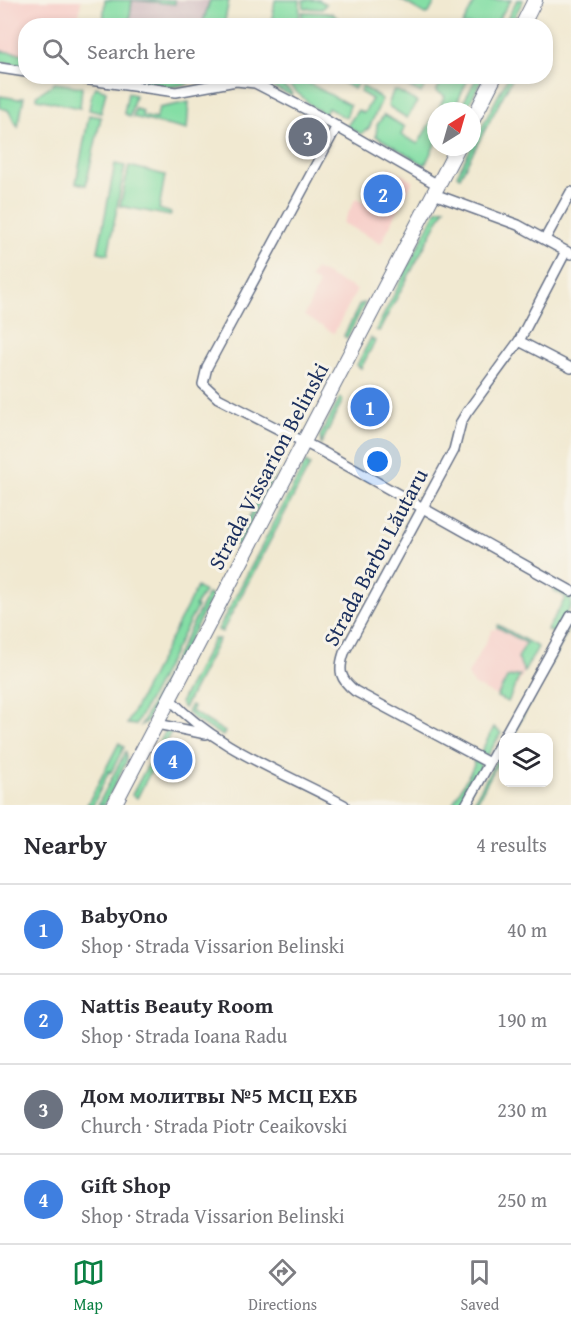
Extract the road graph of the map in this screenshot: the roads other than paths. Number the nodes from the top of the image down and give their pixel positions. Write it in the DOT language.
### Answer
graph roads {
  1 [pos="536,0"];
  2 [pos="526,18"];
  3 [pos="0,68"];
  4 [pos="18,71"];
  5 [pos="119,84"];
  6 [pos="227,84"];
  7 [pos="256,84"];
  8 [pos="491,84"];
  9 [pos="481,103"];
  10 [pos="337,126"];
  11 [pos="454,156"];
  12 [pos="436,189"];
  13 [pos="571,192"];
  14 [pos="545,239"];
  15 [pos="569,252"];
  16 [pos="519,341"];
  17 [pos="571,368"];
  18 [pos="304,442"];
  19 [pos="424,508"];
  20 [pos="571,591"];
  21 [pos="571,616"];
  22 [pos="170,699"];
  23 [pos="157,724"];
  24 [pos="212,735"];
  25 [pos="489,763"];
  26 [pos="114,805"];
  27 [pos="344,805"];
  28 [pos="466,805"];
  1 -- 2 [label="main road"];
  3 -- 4 [label="street"];
  5 -- 6 [label="street"];
  7 -- 10 [label="street"];
  8 -- 9 [label="main road"];
  10 -- 12 [label="street"];
  10 -- 18 [label="street"];
  11 -- 12 [label="main road, Strada Vissarion Belinski"];
  12 -- 14 [label="street"];
  12 -- 18 [label="main road, Strada Vissarion Belinski"];
  13 -- 14 [label="street"];
  14 -- 15 [label="street"];
  15 -- 16 [label="street, Strada Barbu Lăutaru"];
  16 -- 17 [label="street"];
  16 -- 19 [label="street, Strada Barbu Lăutaru"];
  18 -- 19 [label="street"];
  18 -- 22 [label="main road, Strada Vissarion Belinski"];
  19 -- 20 [label="street"];
  19 -- 25 [label="street, Strada Barbu Lăutaru"];
  21 -- 25 [label="street"];
  22 -- 23 [label="main road, Strada Vissarion Belinski"];
  22 -- 24 [label="street"];
  23 -- 24 [label="street"];
  23 -- 26 [label="main road, Strada Vissarion Belinski"];
  24 -- 27 [label="street"];
  25 -- 28 [label="street"];
}
